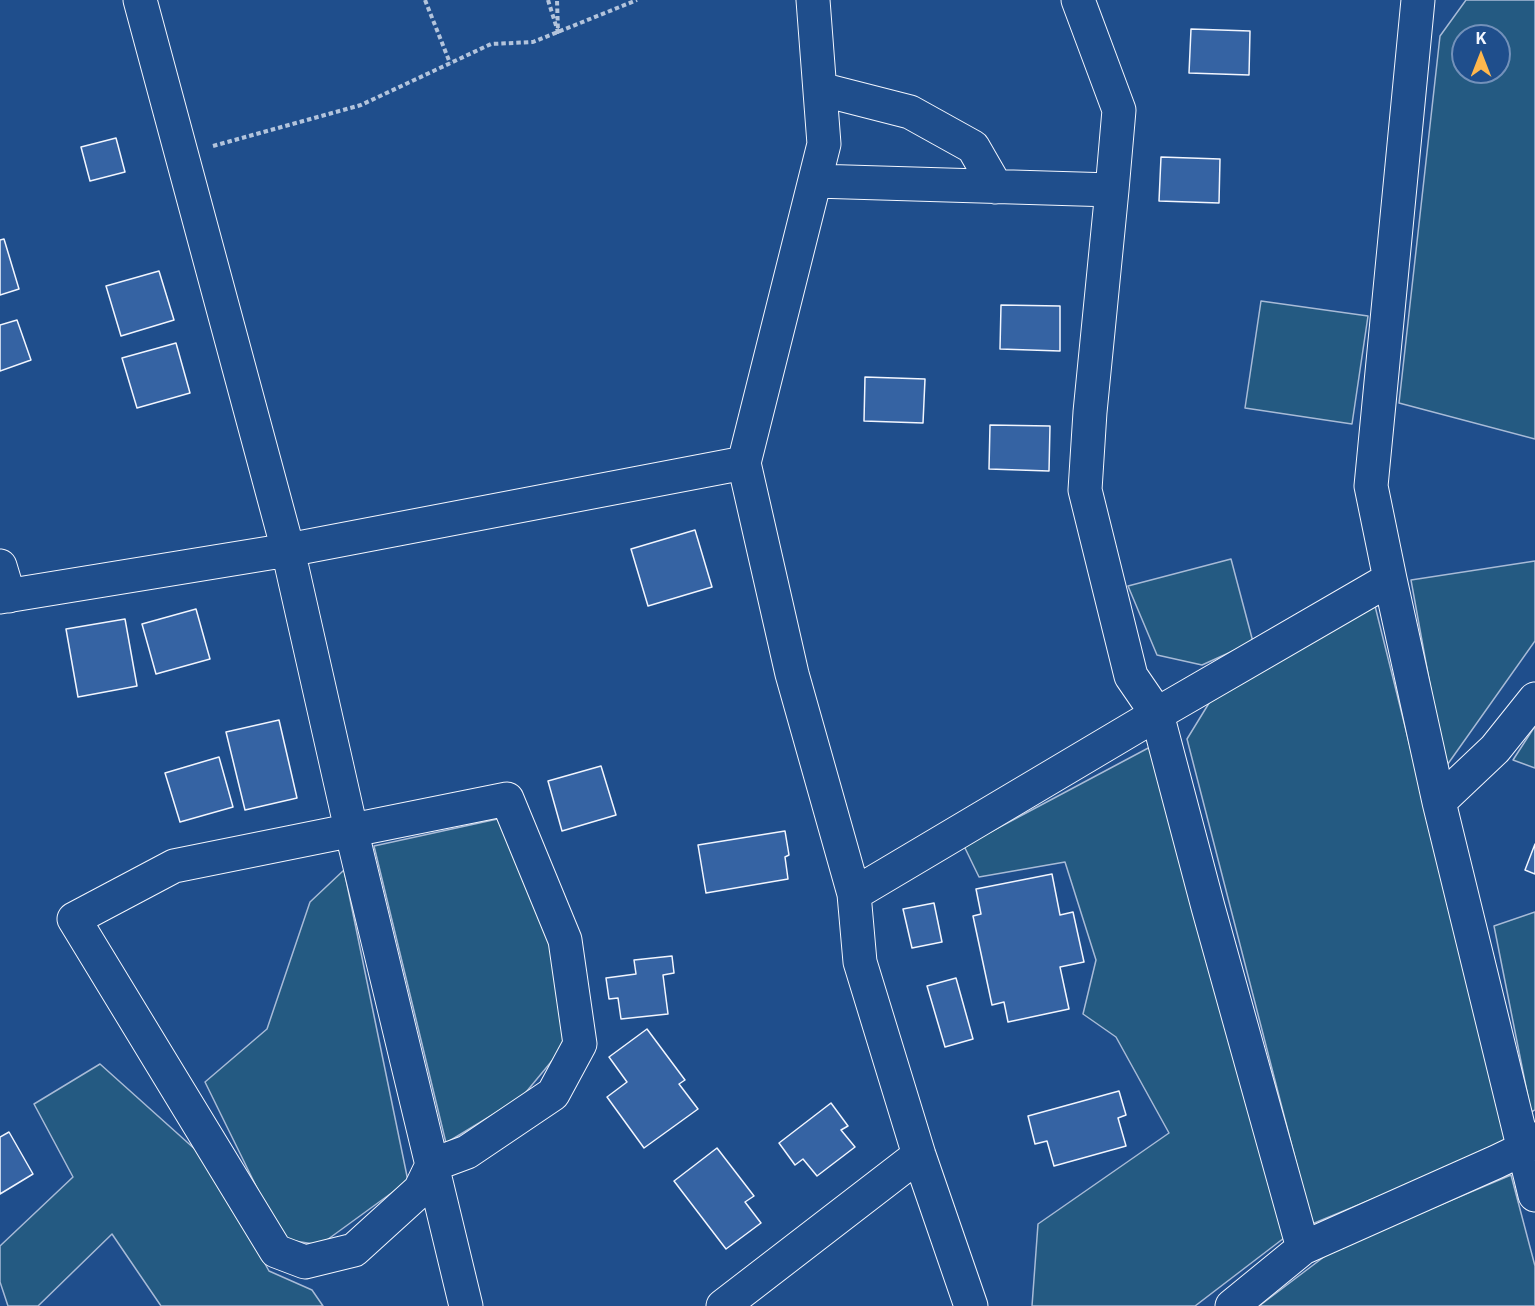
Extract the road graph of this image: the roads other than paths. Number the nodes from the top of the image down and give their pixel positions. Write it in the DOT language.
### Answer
graph roads {
  1 [pos="140,0"];
  2 [pos="813,0"];
  3 [pos="1078,0"];
  4 [pos="1418,0"];
  5 [pos="820,89"];
  6 [pos="815,181"];
  7 [pos="996,187"];
  8 [pos="1112,190"];
  9 [pos="744,463"];
  10 [pos="288,550"];
  11 [pos="1390,579"];
  12 [pos="3,586"];
  13 [pos="1535,699"];
  14 [pos="1157,714"];
  15 [pos="1439,802"];
  16 [pos="351,830"];
  17 [pos="854,894"];
  18 [pos="1529,1144"];
  19 [pos="919,1155"];
  20 [pos="432,1165"];
  21 [pos="1535,1195"];
  22 [pos="1303,1248"];
  23 [pos="466,1306"];
  24 [pos="723,1306"];
  25 [pos="971,1306"];
  26 [pos="1232,1306"];
  1 -- 10 [label="street"];
  2 -- 5 [label="street"];
  3 -- 8 [label="street"];
  4 -- 11 [label="street"];
  5 -- 6 [label="street"];
  5 -- 7 [label="street"];
  6 -- 7 [label="street"];
  6 -- 9 [label="street"];
  7 -- 8 [label="street"];
  8 -- 14 [label="street"];
  9 -- 10 [label="street"];
  9 -- 17 [label="street"];
  10 -- 12 [label="street"];
  10 -- 16 [label="street"];
  11 -- 14 [label="street"];
  11 -- 15 [label="street"];
  13 -- 15 [label="street"];
  14 -- 17 [label="street"];
  14 -- 22 [label="street"];
  15 -- 18 [label="street"];
  16 -- 20 [label="street"];
  16 -- 20 [label="street"];
  16 -- 20 [label="street"];
  17 -- 19 [label="street"];
  18 -- 21 [label="street"];
  18 -- 22 [label="street"];
  19 -- 24 [label="street"];
  19 -- 25 [label="street"];
  20 -- 23 [label="street"];
  22 -- 26 [label="street"];
}
